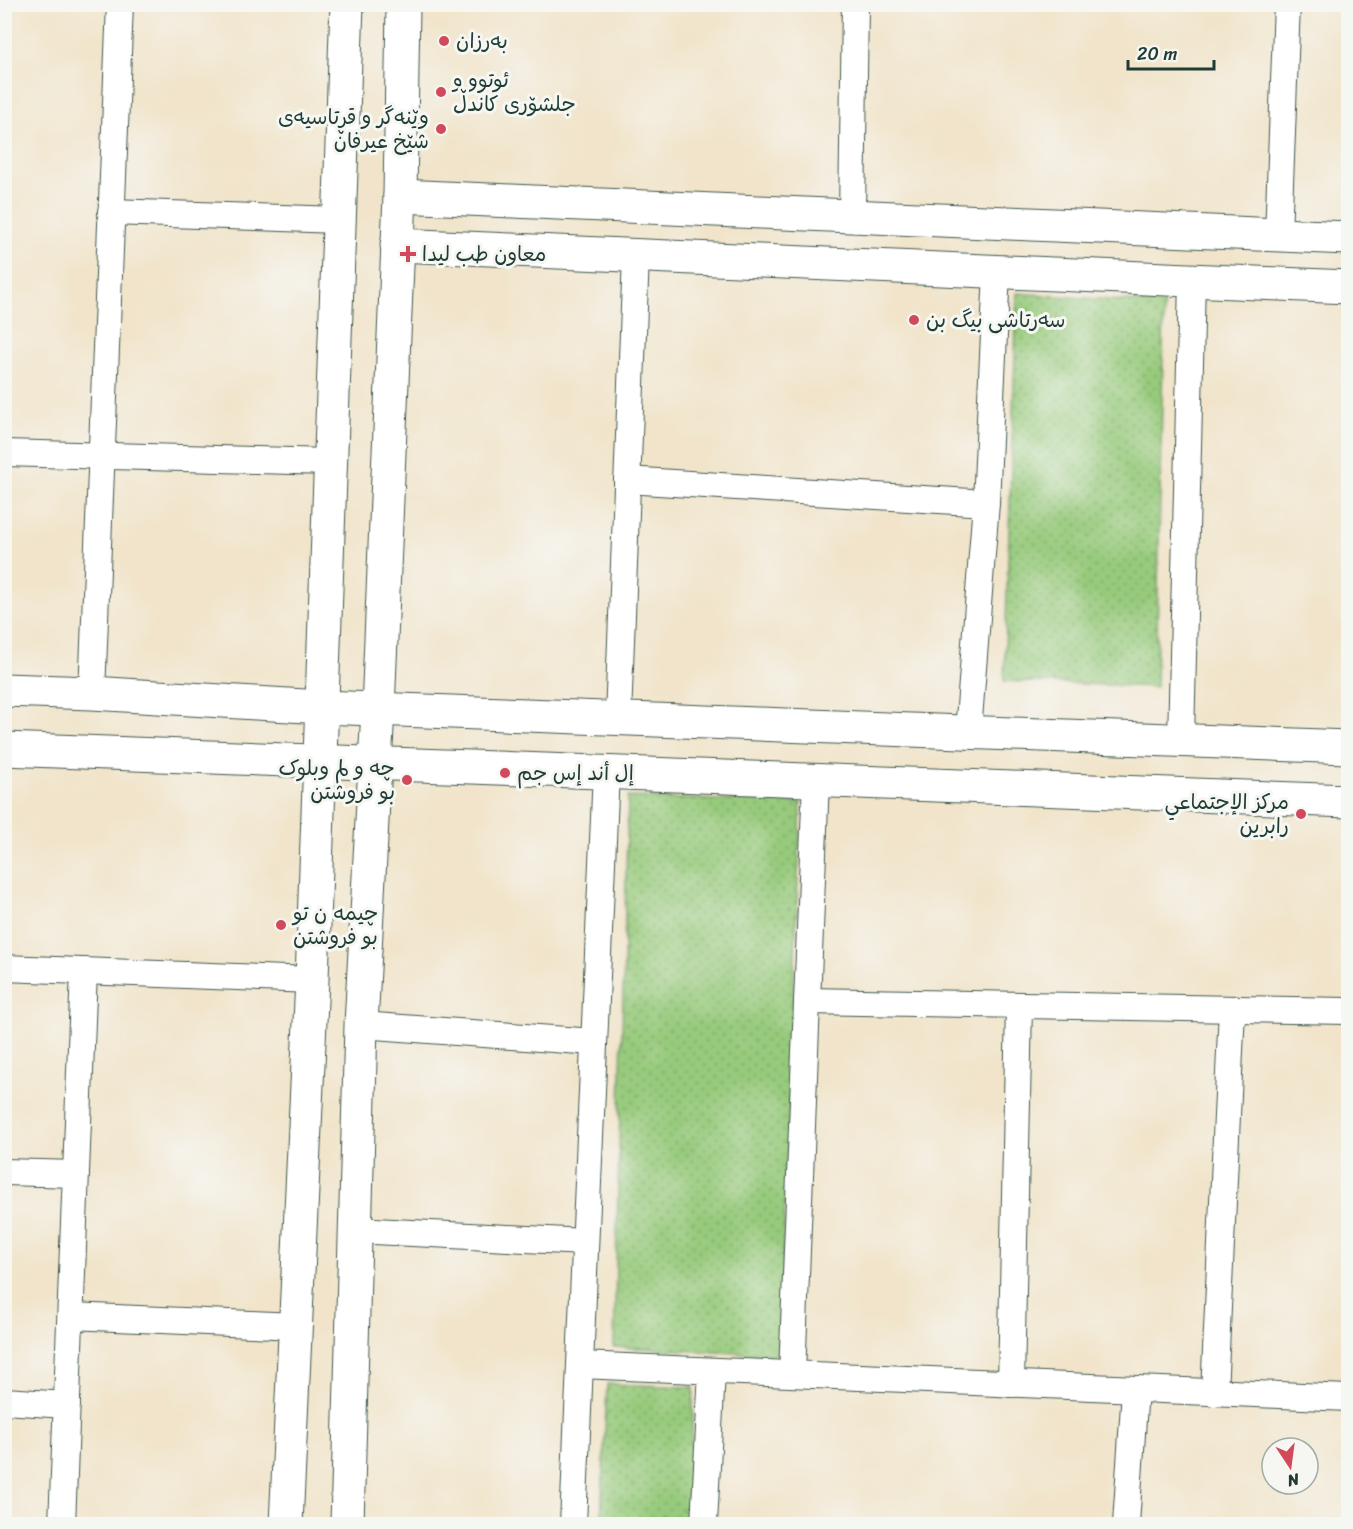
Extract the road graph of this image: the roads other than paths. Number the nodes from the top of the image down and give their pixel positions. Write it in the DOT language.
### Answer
graph roads {
  1 [pos="120,4"];
  2 [pos="347,4"];
  3 [pos="403,4"];
  4 [pos="855,4"];
  5 [pos="1287,4"];
  6 [pos="400,196"];
  7 [pos="111,212"];
  8 [pos="852,216"];
  9 [pos="338,220"];
  10 [pos="1278,235"];
  11 [pos="1348,238"];
  12 [pos="397,245"];
  13 [pos="636,256"];
  14 [pos="997,271"];
  15 [pos="1192,280"];
  16 [pos="1348,287"];
  17 [pos="4,453"];
  18 [pos="102,456"];
  19 [pos="329,462"];
  20 [pos="627,480"];
  21 [pos="986,503"];
  22 [pos="4,690"];
  23 [pos="92,693"];
  24 [pos="322,707"];
  25 [pos="378,709"];
  26 [pos="618,718"];
  27 [pos="968,732"];
  28 [pos="1181,740"];
  29 [pos="1348,747"];
  30 [pos="4,749"];
  31 [pos="320,761"];
  32 [pos="375,763"];
  33 [pos="606,772"];
  34 [pos="816,780"];
  35 [pos="1348,801"];
  36 [pos="4,968"];
  37 [pos="84,971"];
  38 [pos="312,980"];
  39 [pos="807,1001"];
  40 [pos="1019,1006"];
  41 [pos="1232,1009"];
  42 [pos="1348,1011"];
  43 [pos="360,1025"];
  44 [pos="594,1042"];
  45 [pos="4,1172"];
  46 [pos="76,1174"];
  47 [pos="355,1230"];
  48 [pos="585,1242"];
  49 [pos="71,1316"];
  50 [pos="295,1326"];
  51 [pos="580,1365"];
  52 [pos="712,1371"];
  53 [pos="792,1374"];
  54 [pos="1011,1384"];
  55 [pos="1135,1389"];
  56 [pos="1214,1393"];
  57 [pos="1348,1398"];
  58 [pos="4,1401"];
  59 [pos="67,1405"];
  60 [pos="62,1524"];
  61 [pos="286,1524"];
  62 [pos="347,1524"];
  63 [pos="573,1524"];
  64 [pos="704,1524"];
  65 [pos="1126,1524"];
  1 -- 7 [label="street"];
  2 -- 9 [label="street"];
  3 -- 6 [label="street"];
  4 -- 8 [label="street"];
  5 -- 10 [label="street"];
  6 -- 8 [label="street"];
  6 -- 12 [label="street"];
  7 -- 9 [label="street"];
  7 -- 18 [label="street"];
  8 -- 10 [label="street"];
  9 -- 19 [label="street"];
  10 -- 11 [label="street"];
  12 -- 13 [label="street"];
  12 -- 25 [label="street"];
  13 -- 14 [label="street"];
  13 -- 20 [label="street"];
  14 -- 15 [label="street"];
  14 -- 21 [label="street"];
  15 -- 16 [label="street"];
  15 -- 28 [label="street"];
  17 -- 18 [label="street"];
  18 -- 19 [label="street"];
  18 -- 23 [label="street"];
  19 -- 24 [label="street"];
  20 -- 21 [label="street"];
  20 -- 26 [label="street"];
  21 -- 27 [label="street"];
  22 -- 23 [label="street"];
  23 -- 24 [label="street"];
  24 -- 25 [label="street"];
  24 -- 31 [label="street"];
  25 -- 26 [label="street"];
  25 -- 32 [label="street"];
  26 -- 27 [label="street"];
  27 -- 28 [label="street"];
  28 -- 29 [label="street"];
  30 -- 31 [label="street"];
  31 -- 32 [label="street"];
  31 -- 38 [label="street"];
  32 -- 33 [label="street"];
  32 -- 43 [label="street"];
  33 -- 34 [label="street"];
  33 -- 44 [label="street"];
  34 -- 35 [label="street"];
  34 -- 39 [label="street"];
  36 -- 37 [label="street"];
  37 -- 38 [label="street"];
  37 -- 46 [label="street"];
  38 -- 50 [label="street"];
  39 -- 40 [label="street"];
  39 -- 53 [label="street"];
  40 -- 41 [label="street"];
  40 -- 54 [label="street"];
  41 -- 42 [label="street"];
  41 -- 56 [label="street"];
  43 -- 44 [label="street"];
  43 -- 47 [label="street"];
  44 -- 48 [label="street"];
  45 -- 46 [label="street"];
  46 -- 49 [label="street"];
  47 -- 48 [label="street"];
  47 -- 62 [label="street"];
  48 -- 51 [label="street"];
  49 -- 50 [label="street"];
  49 -- 59 [label="street"];
  50 -- 61 [label="street"];
  51 -- 52 [label="street"];
  51 -- 63 [label="street"];
  52 -- 53 [label="street"];
  52 -- 64 [label="street"];
  53 -- 54 [label="street"];
  54 -- 55 [label="street"];
  55 -- 56 [label="street"];
  55 -- 65 [label="street"];
  56 -- 57 [label="street"];
  58 -- 59 [label="street"];
  59 -- 60 [label="street"];
}
